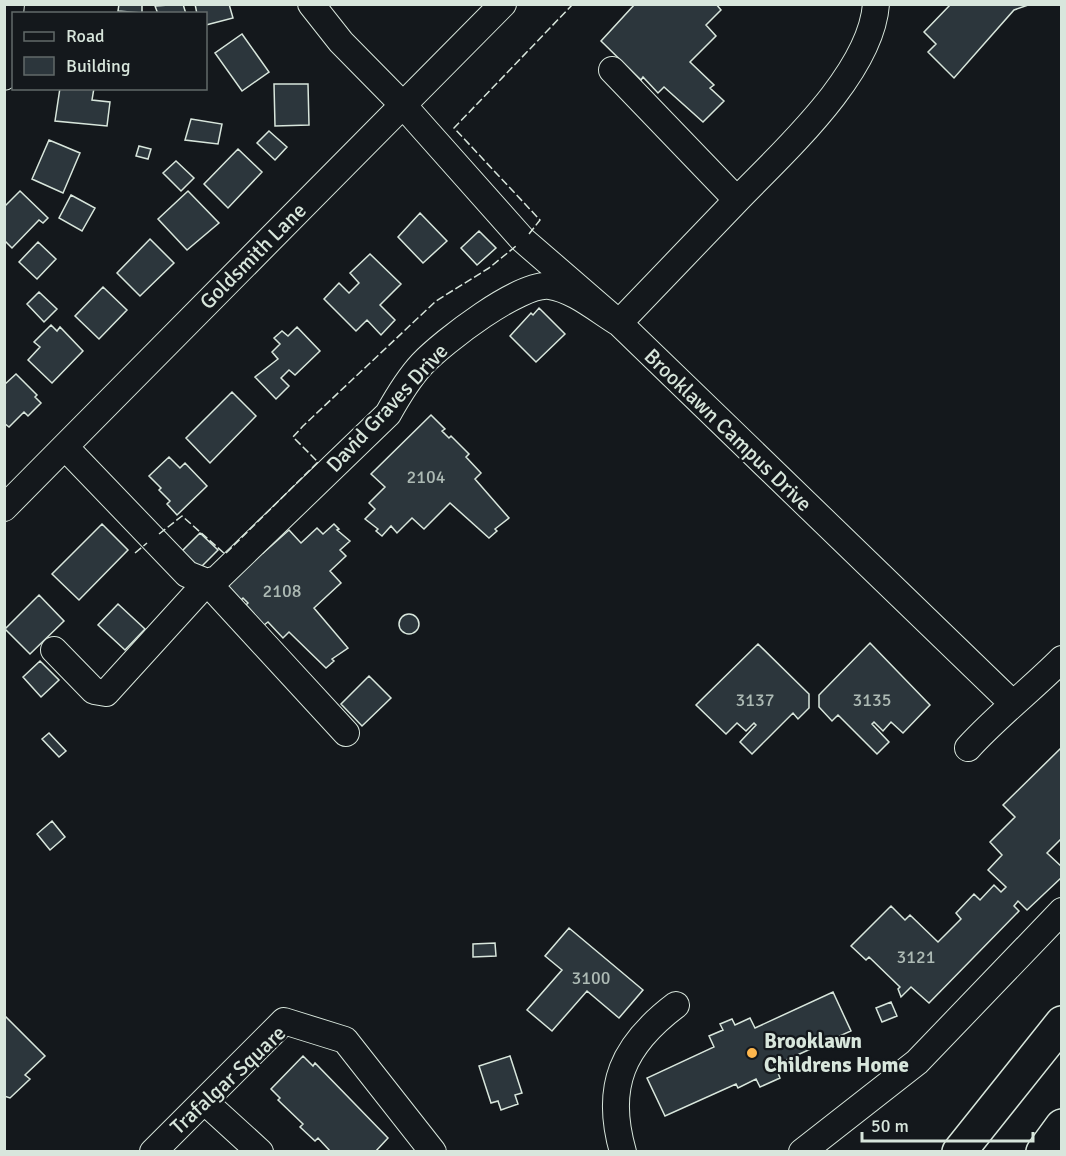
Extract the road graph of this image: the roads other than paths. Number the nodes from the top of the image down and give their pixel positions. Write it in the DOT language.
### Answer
graph roads {
  1 [pos="11,4"];
  2 [pos="311,4"];
  3 [pos="503,4"];
  4 [pos="891,4"];
  5 [pos="875,15"];
  6 [pos="612,70"];
  7 [pos="4,77"];
  8 [pos="403,105"];
  9 [pos="737,200"];
  10 [pos="619,323"];
  11 [pos="65,447"];
  12 [pos="4,508"];
  13 [pos="207,582"];
  14 [pos="54,650"];
  15 [pos="1062,659"];
  16 [pos="1012,703"];
  17 [pos="346,733"];
  18 [pos="968,748"];
  19 [pos="1062,911"];
  20 [pos="676,1005"];
  21 [pos="1062,1023"];
  22 [pos="204,1101"];
  23 [pos="1062,1126"];
  24 [pos="153,1152"];
  25 [pos="260,1152"];
  26 [pos="433,1152"];
  27 [pos="623,1152"];
  28 [pos="802,1152"];
  29 [pos="959,1152"];
  30 [pos="1043,1152"];
  1 -- 7 [label="street"];
  2 -- 8 [label="street, Brooklawn Campus Drive"];
  3 -- 8 [label="street, Goldsmith Lane"];
  4 -- 5 [label="street"];
  5 -- 9 [label="street"];
  6 -- 9 [label="street"];
  8 -- 10 [label="street, Brooklawn Campus Drive"];
  8 -- 11 [label="street, Goldsmith Lane"];
  9 -- 10 [label="street"];
  10 -- 13 [label="street, David Graves Drive"];
  10 -- 16 [label="street, Brooklawn Campus Drive"];
  11 -- 12 [label="street, Goldsmith Lane"];
  11 -- 13 [label="street"];
  13 -- 14 [label="street, David Graves Drive"];
  13 -- 17 [label="street"];
  15 -- 16 [label="street"];
  16 -- 18 [label="street"];
  19 -- 28 [label="street"];
  20 -- 27 [label="street"];
  21 -- 29 [label="highway"];
  22 -- 24 [label="street, Trafalgar Square"];
  22 -- 25 [label="street"];
  22 -- 26 [label="street, Trafalgar Square"];
  23 -- 30 [label="highway"];
}
